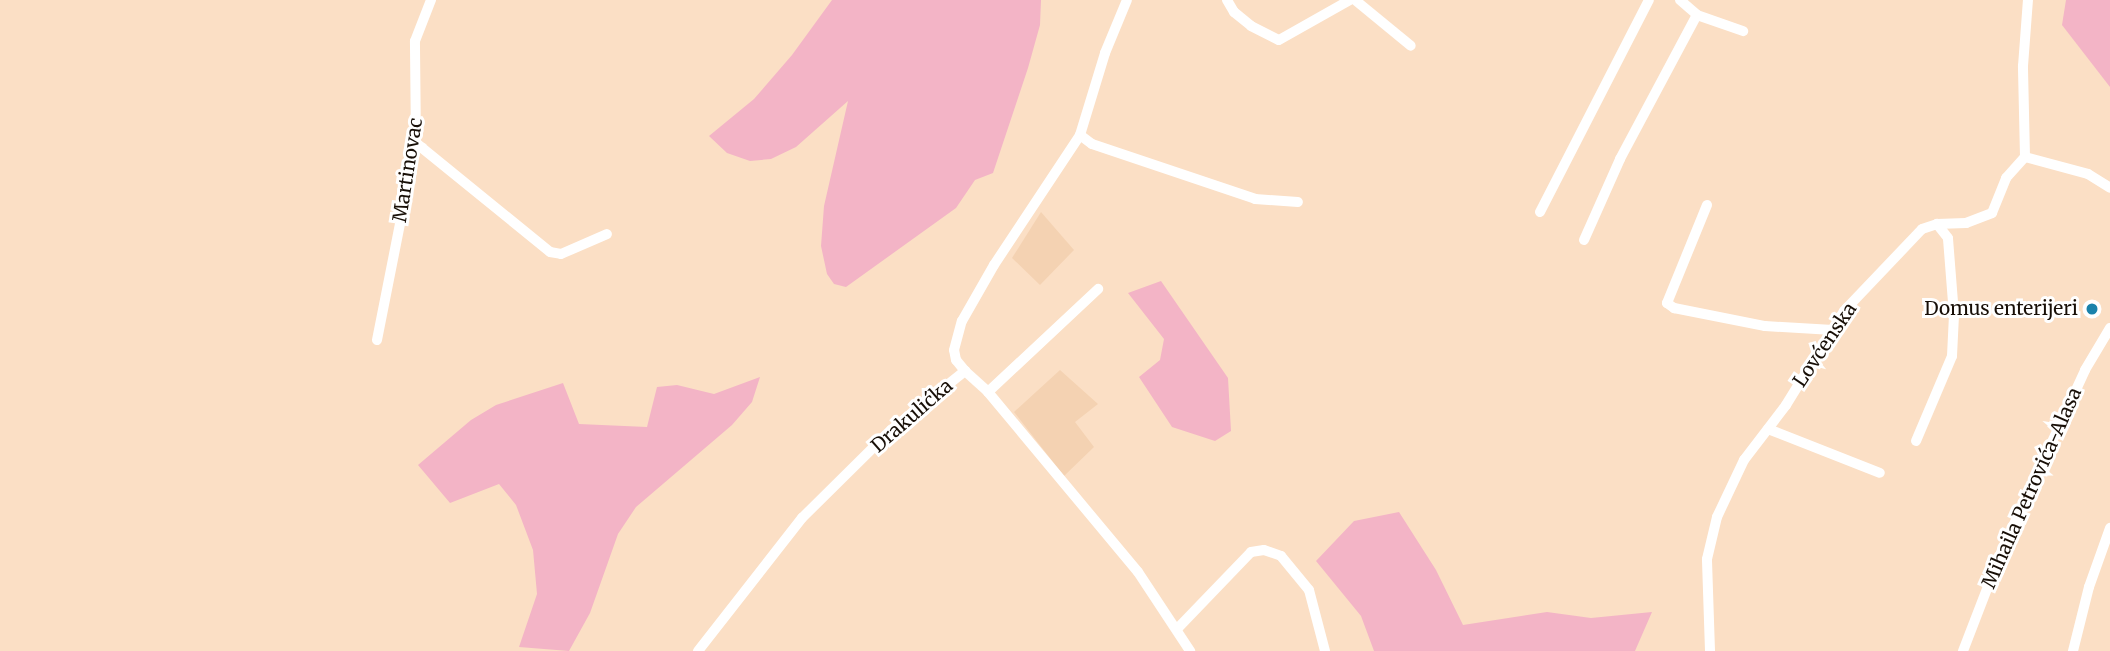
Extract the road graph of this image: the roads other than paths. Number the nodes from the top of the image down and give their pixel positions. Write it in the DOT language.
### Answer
graph roads {
  1 [pos="1128,0"];
  2 [pos="1227,0"];
  3 [pos="1353,0"];
  4 [pos="1649,0"];
  5 [pos="1680,0"];
  6 [pos="2028,0"];
  7 [pos="429,1"];
  8 [pos="1697,15"];
  9 [pos="1744,32"];
  10 [pos="1411,46"];
  11 [pos="1080,135"];
  12 [pos="416,143"];
  13 [pos="2025,157"];
  14 [pos="2110,188"];
  15 [pos="1298,202"];
  16 [pos="1707,205"];
  17 [pos="1541,212"];
  18 [pos="1937,224"];
  19 [pos="607,234"];
  20 [pos="1584,240"];
  21 [pos="1098,289"];
  22 [pos="2110,328"];
  23 [pos="1833,330"];
  24 [pos="377,340"];
  25 [pos="965,371"];
  26 [pos="988,392"];
  27 [pos="1768,429"];
  28 [pos="1916,442"];
  29 [pos="1880,472"];
  30 [pos="2110,528"];
  31 [pos="1177,629"];
  32 [pos="698,651"];
  33 [pos="1190,651"];
  34 [pos="1325,651"];
  35 [pos="1710,651"];
  36 [pos="1963,651"];
  37 [pos="2073,651"];
  1 -- 11 [label="street, Drakulićka"];
  2 -- 3 [label="street"];
  3 -- 10 [label="street"];
  4 -- 17 [label="street"];
  5 -- 8 [label="street"];
  6 -- 13 [label="street"];
  7 -- 12 [label="street, Martinovac"];
  8 -- 9 [label="street"];
  8 -- 20 [label="street"];
  11 -- 15 [label="street"];
  11 -- 25 [label="street, Drakulićka"];
  12 -- 19 [label="street"];
  12 -- 24 [label="street, Martinovac"];
  13 -- 14 [label="street"];
  13 -- 18 [label="street, Lovćenska"];
  16 -- 23 [label="street"];
  18 -- 23 [label="street, Lovćenska"];
  18 -- 28 [label="street"];
  21 -- 26 [label="street"];
  22 -- 36 [label="street, Mihaila Petrovića-Alasa"];
  23 -- 27 [label="street, Lovćenska"];
  25 -- 26 [label="street"];
  25 -- 32 [label="street, Drakulićka"];
  26 -- 31 [label="street"];
  27 -- 29 [label="street"];
  27 -- 35 [label="street, Lovćenska"];
  30 -- 37 [label="street"];
  31 -- 33 [label="street"];
  31 -- 34 [label="street"];
}
